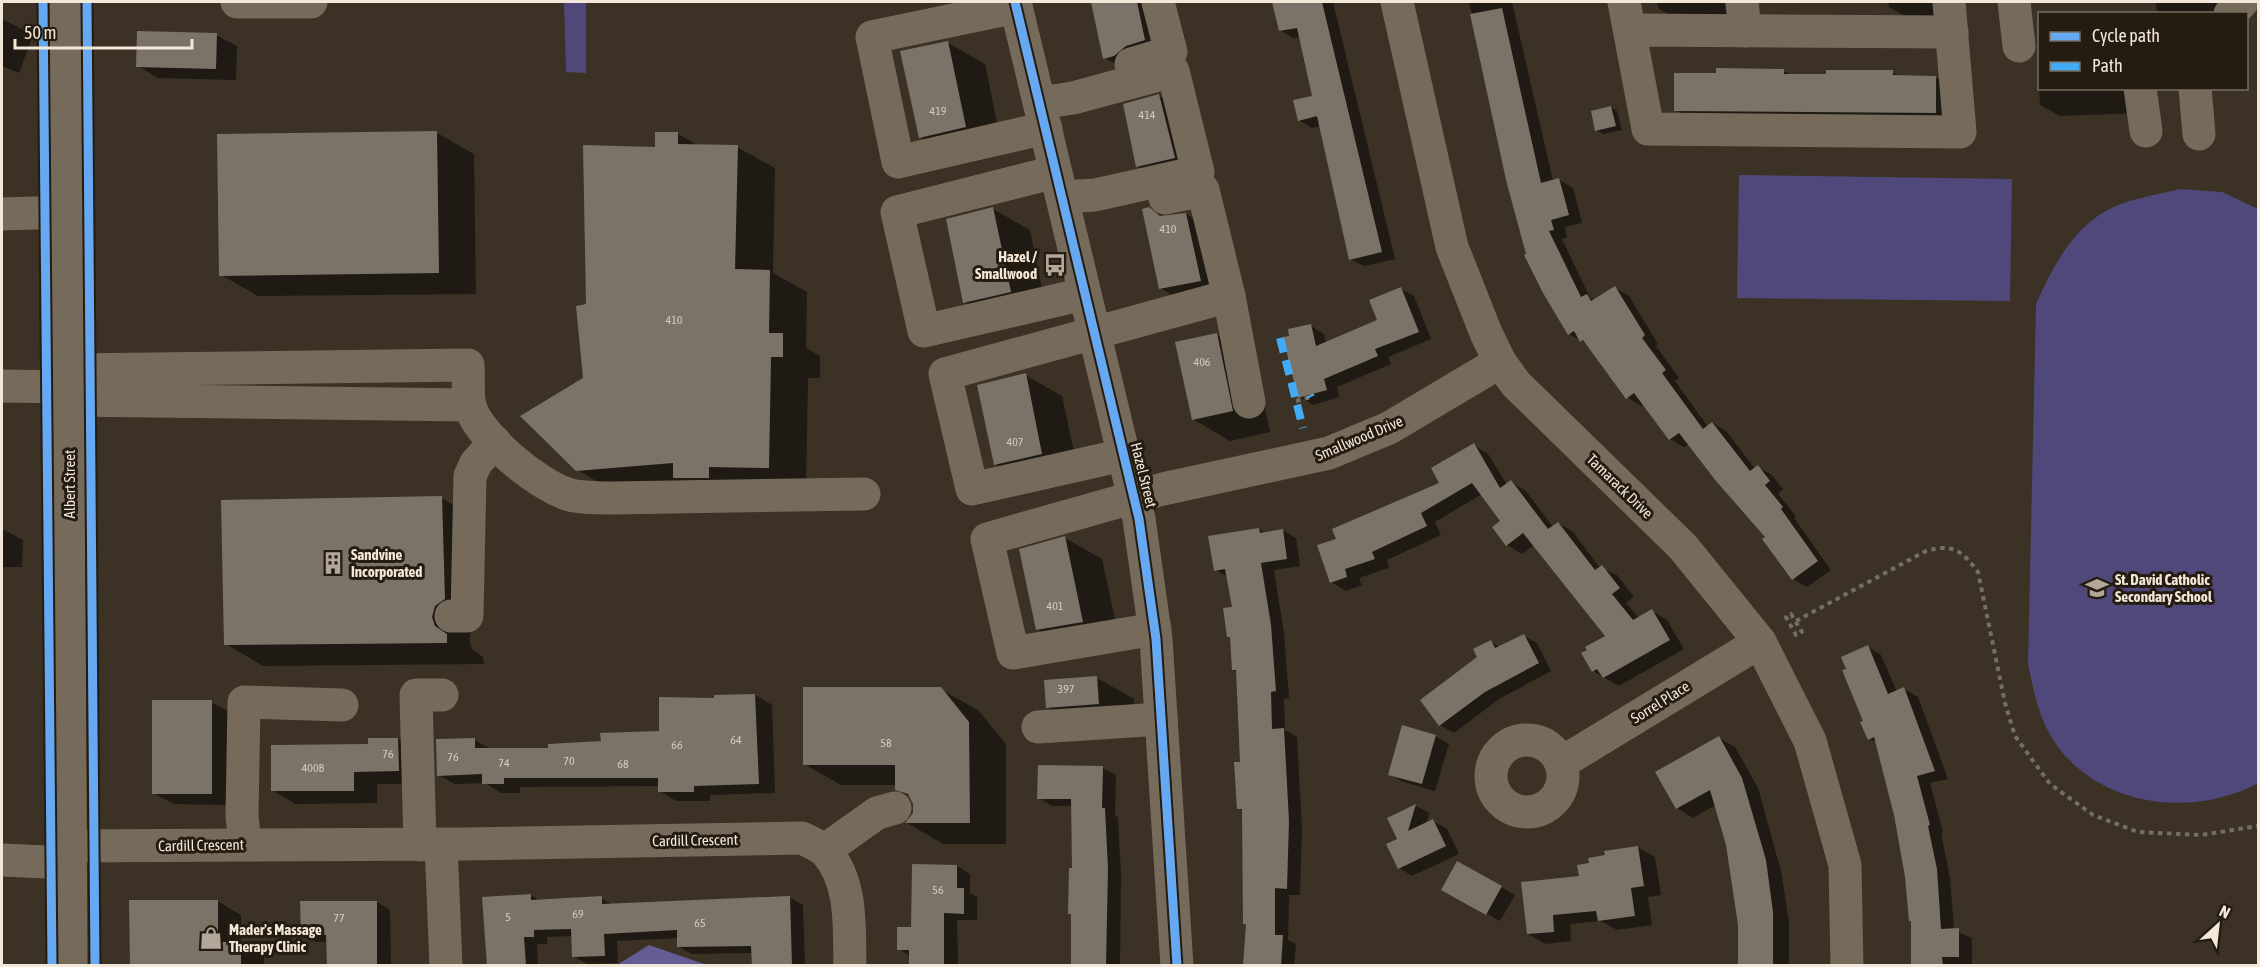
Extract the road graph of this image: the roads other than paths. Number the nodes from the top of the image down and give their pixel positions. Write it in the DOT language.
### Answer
graph roads {
  1 [pos="66,2"];
  2 [pos="237,2"];
  3 [pos="311,2"];
  4 [pos="1158,2"];
  5 [pos="1396,2"];
  6 [pos="2014,2"];
  7 [pos="1016,4"];
  8 [pos="1627,16"];
  9 [pos="1743,16"];
  10 [pos="1951,17"];
  11 [pos="2019,46"];
  12 [pos="2140,90"];
  13 [pos="2195,90"];
  14 [pos="1041,106"];
  15 [pos="2146,131"];
  16 [pos="2199,134"];
  17 [pos="1061,195"];
  18 [pos="67,212"];
  19 [pos="2,214"];
  20 [pos="1084,294"];
  21 [pos="1229,296"];
  22 [pos="1095,333"];
  23 [pos="1500,362"];
  24 [pos="2,386"];
  25 [pos="68,386"];
  26 [pos="1249,402"];
  27 [pos="470,405"];
  28 [pos="495,442"];
  29 [pos="1123,455"];
  30 [pos="864,494"];
  31 [pos="1134,497"];
  32 [pos="451,616"];
  33 [pos="1155,629"];
  34 [pos="1760,642"];
  35 [pos="442,695"];
  36 [pos="342,705"];
  37 [pos="1161,719"];
  38 [pos="1038,726"];
  39 [pos="1561,763"];
  40 [pos="895,808"];
  41 [pos="245,844"];
  42 [pos="430,845"];
  43 [pos="825,850"];
  44 [pos="69,854"];
  45 [pos="2,860"];
  46 [pos="71,966"];
  47 [pos="446,966"];
  48 [pos="850,966"];
  49 [pos="1177,966"];
  50 [pos="1847,966"];
  1 -- 18 [label="street, Albert Street"];
  2 -- 3 [label="street"];
  4 -- 14 [label="street"];
  5 -- 23 [label="street, Tamarack Drive"];
  6 -- 11 [label="street"];
  7 -- 14 [label="street, Hazel Street"];
  7 -- 14 [label="street"];
  8 -- 9 [label="street"];
  8 -- 10 [label="street"];
  9 -- 10 [label="street"];
  12 -- 15 [label="street"];
  13 -- 16 [label="street"];
  14 -- 17 [label="street, Hazel Street"];
  14 -- 17 [label="street"];
  17 -- 20 [label="street, Hazel Street"];
  17 -- 20 [label="street"];
  17 -- 21 [label="street"];
  18 -- 19 [label="street"];
  18 -- 25 [label="street, Albert Street"];
  20 -- 22 [label="street, Hazel Street"];
  21 -- 22 [label="street"];
  21 -- 26 [label="street"];
  22 -- 29 [label="street, Hazel Street"];
  22 -- 29 [label="street"];
  23 -- 31 [label="street, Smallwood Drive"];
  23 -- 34 [label="street, Tamarack Drive"];
  24 -- 25 [label="street"];
  25 -- 27 [label="street"];
  25 -- 27 [label="street"];
  25 -- 44 [label="street, Albert Street"];
  27 -- 28 [label="street"];
  28 -- 30 [label="street"];
  28 -- 32 [label="street"];
  29 -- 31 [label="street, Hazel Street"];
  31 -- 33 [label="street, Hazel Street"];
  31 -- 33 [label="street, Smallwood Drive"];
  33 -- 37 [label="street, Hazel Street"];
  34 -- 39 [label="street, Sorrel Place"];
  34 -- 50 [label="street, Tamarack Drive"];
  35 -- 42 [label="street"];
  36 -- 41 [label="street"];
  37 -- 38 [label="street"];
  37 -- 49 [label="street, Hazel Street"];
  40 -- 43 [label="street"];
  41 -- 42 [label="street, Cardill Crescent"];
  41 -- 44 [label="street, Cardill Crescent"];
  42 -- 43 [label="street, Cardill Crescent"];
  42 -- 47 [label="street"];
  43 -- 48 [label="street"];
  44 -- 45 [label="street, Cardill Crescent"];
  44 -- 46 [label="street, Albert Street"];
}
